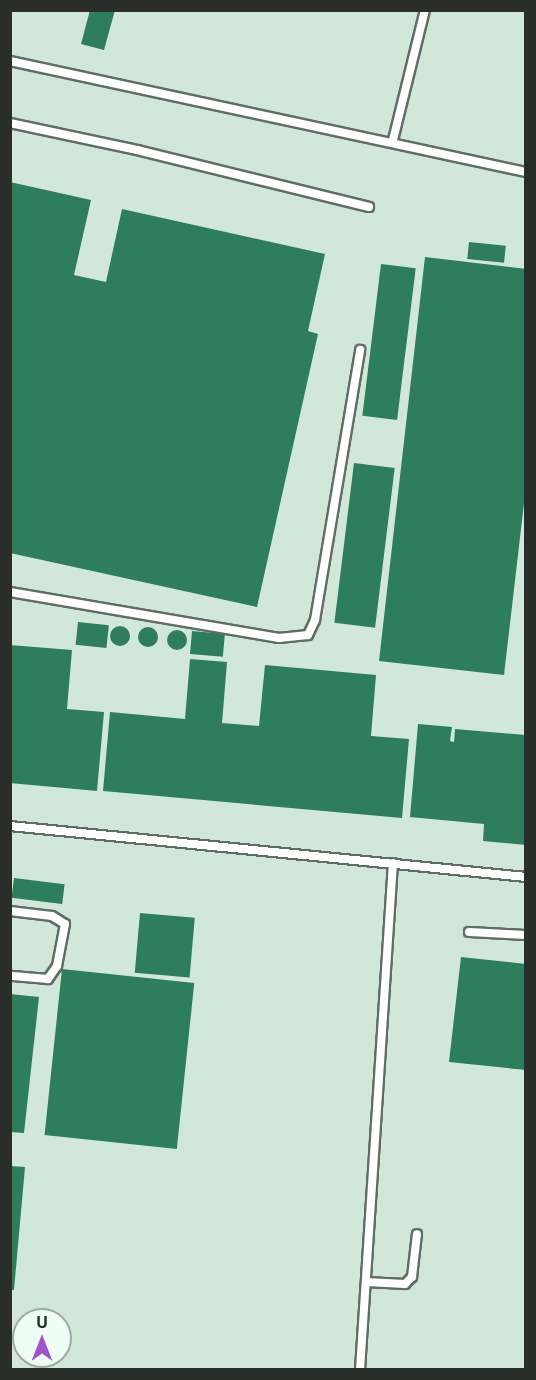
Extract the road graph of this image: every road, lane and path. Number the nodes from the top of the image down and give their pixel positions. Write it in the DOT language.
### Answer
graph roads {
  1 [pos="425,10"];
  2 [pos="10,61"];
  3 [pos="10,123"];
  4 [pos="393,140"];
  5 [pos="525,172"];
  6 [pos="369,207"];
  7 [pos="360,350"];
  8 [pos="10,592"];
  9 [pos="10,826"];
  10 [pos="393,863"];
  11 [pos="525,877"];
  12 [pos="10,911"];
  13 [pos="469,932"];
  14 [pos="525,935"];
  15 [pos="10,976"];
  16 [pos="417,1234"];
  17 [pos="366,1282"];
  18 [pos="360,1370"];
  1 -- 4 [label="lane"];
  2 -- 4 [label="lane"];
  3 -- 6 [label="lane"];
  4 -- 5 [label="lane"];
  7 -- 8 [label="lane"];
  9 -- 10 [label="lane"];
  10 -- 11 [label="lane"];
  10 -- 17 [label="lane"];
  12 -- 15 [label="lane"];
  13 -- 14 [label="lane"];
  16 -- 17 [label="lane"];
  17 -- 18 [label="lane"];
}
